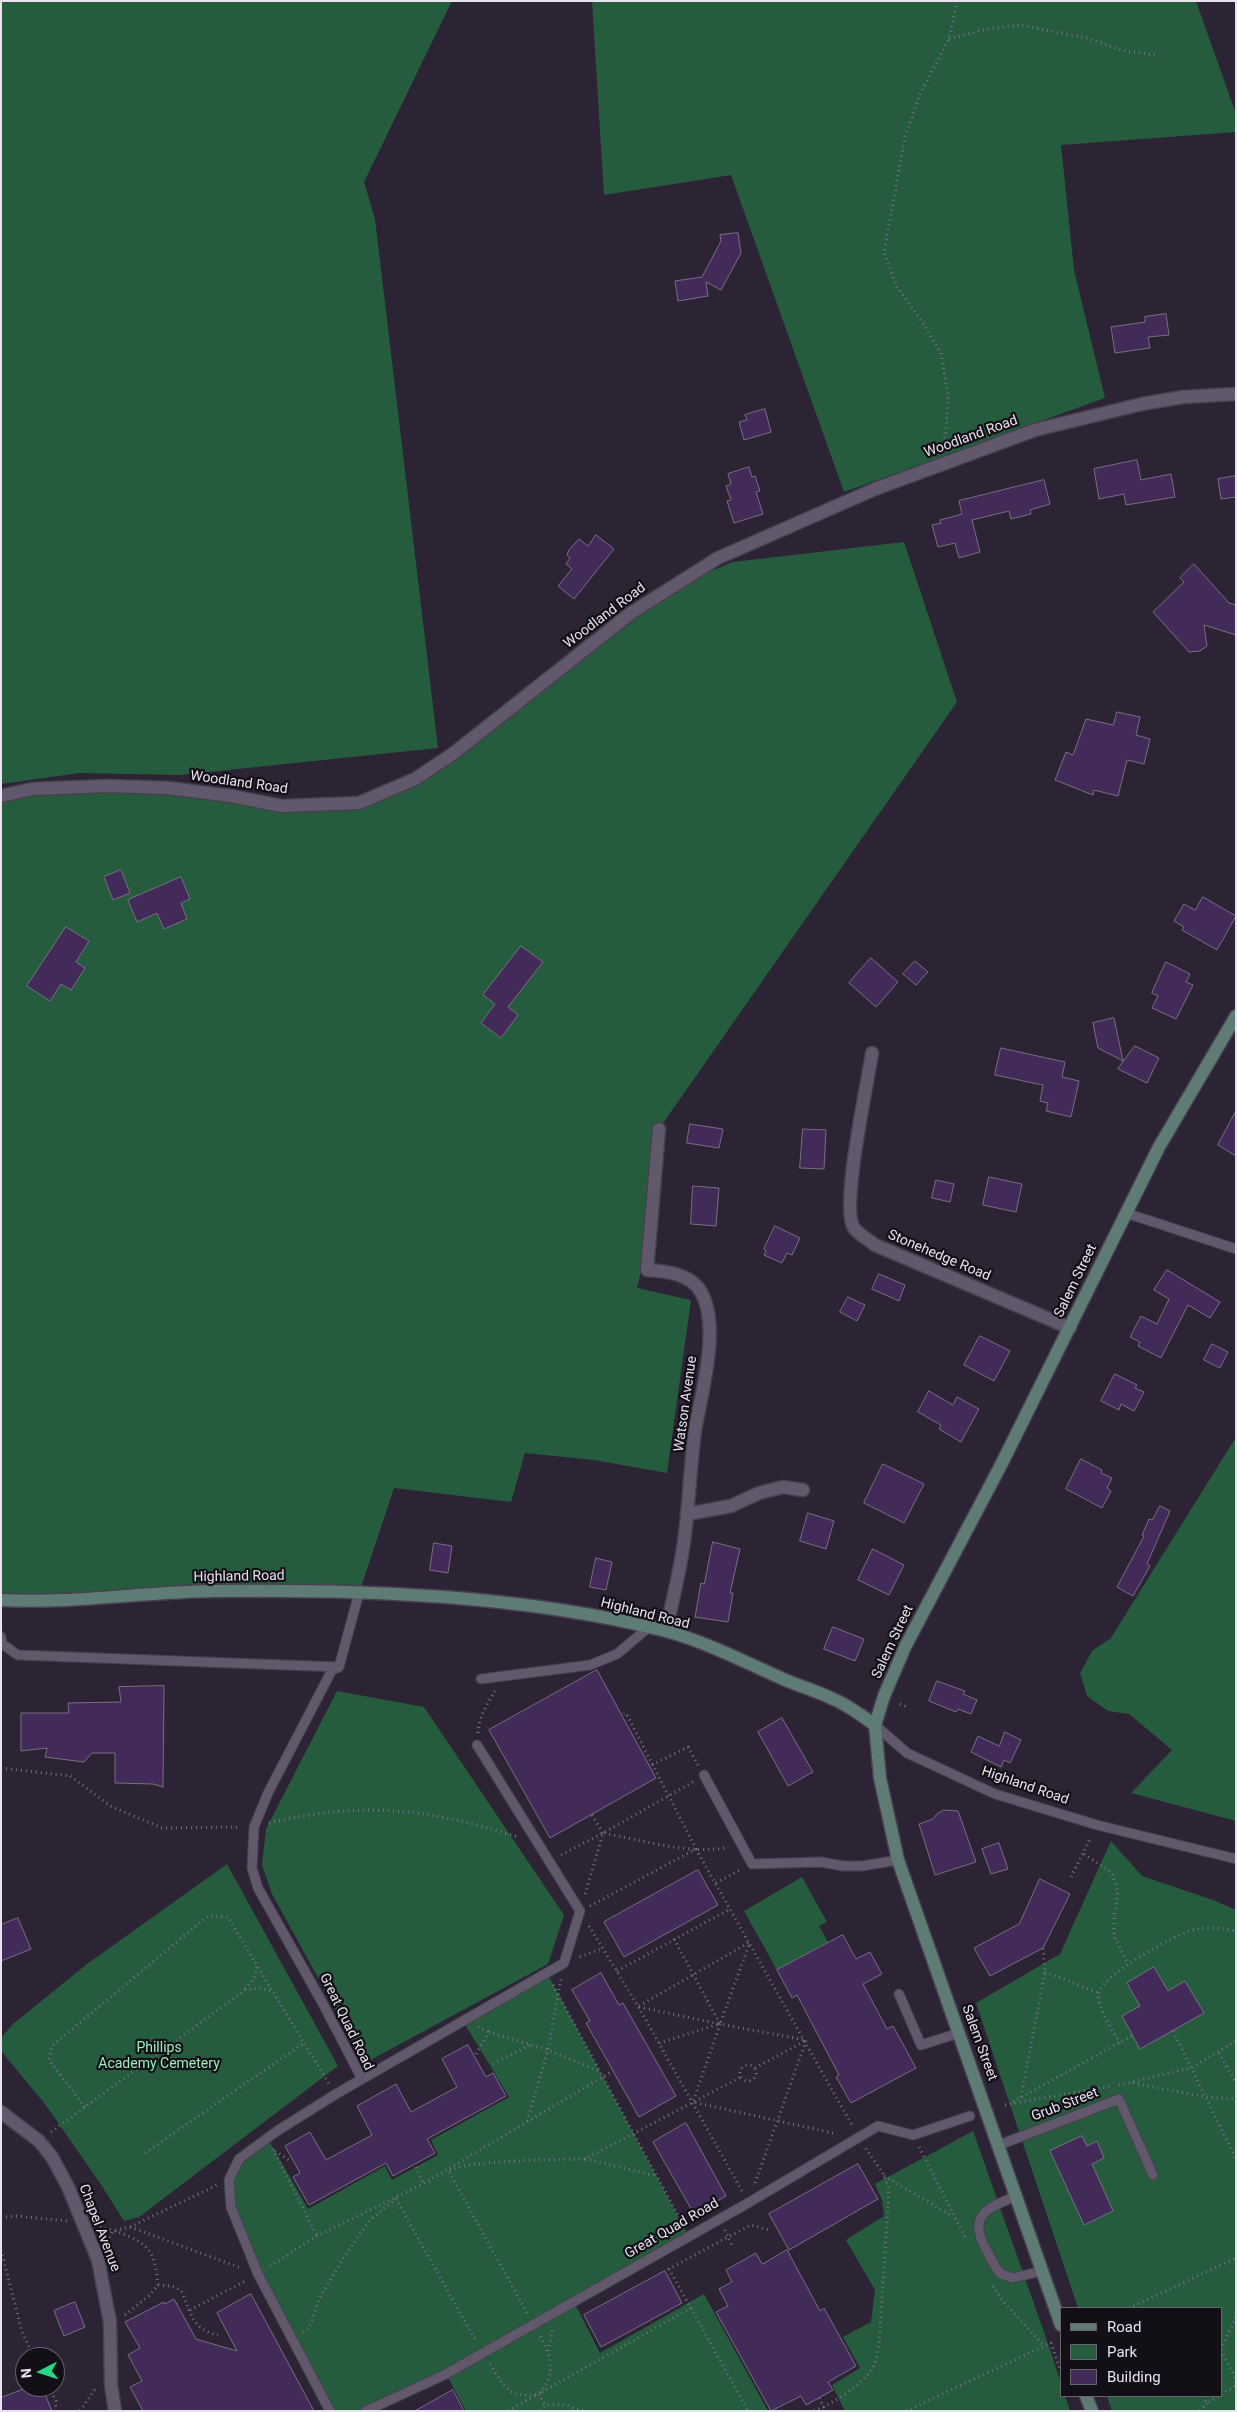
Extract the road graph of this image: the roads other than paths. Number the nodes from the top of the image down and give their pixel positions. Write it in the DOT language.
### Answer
graph roads {
  1 [pos="1236,394"];
  2 [pos="1,796"];
  3 [pos="1236,1016"];
  4 [pos="872,1053"];
  5 [pos="659,1129"];
  6 [pos="1126,1213"];
  7 [pos="1236,1249"];
  8 [pos="1070,1328"];
  9 [pos="803,1490"];
  10 [pos="687,1514"];
  11 [pos="359,1593"];
  12 [pos="1,1600"];
  13 [pos="648,1628"];
  14 [pos="666,1632"];
  15 [pos="1,1638"];
  16 [pos="339,1667"];
  17 [pos="481,1679"];
  18 [pos="875,1725"];
  19 [pos="477,1745"];
  20 [pos="704,1775"];
  21 [pos="1236,1859"];
  22 [pos="898,1860"];
  23 [pos="899,1994"];
  24 [pos="959,2033"];
  25 [pos="362,2079"];
  26 [pos="1,2112"];
  27 [pos="970,2116"];
  28 [pos="999,2145"];
  29 [pos="1153,2175"];
  30 [pos="1016,2196"];
  31 [pos="1042,2271"];
  32 [pos="1060,2322"];
  33 [pos="1086,2397"];
  34 [pos="115,2411"];
  35 [pos="330,2411"];
  36 [pos="366,2411"];
  37 [pos="1092,2411"];
  1 -- 2 [label="street, Woodland Road"];
  3 -- 6 [label="street, Salem Street"];
  4 -- 8 [label="street, Stonehedge Road"];
  5 -- 10 [label="street, Watson Avenue"];
  6 -- 7 [label="lane"];
  6 -- 8 [label="street, Salem Street"];
  8 -- 18 [label="street, Salem Street"];
  9 -- 10 [label="street"];
  10 -- 14 [label="street, Watson Avenue"];
  11 -- 12 [label="street, Highland Road"];
  11 -- 13 [label="street, Highland Road"];
  11 -- 16 [label="lane, Great Quad Road"];
  13 -- 14 [label="street, Highland Road"];
  13 -- 17 [label="lane"];
  14 -- 18 [label="street, Highland Road"];
  15 -- 16 [label="lane"];
  16 -- 25 [label="lane, Great Quad Road"];
  18 -- 21 [label="lane, Highland Road"];
  18 -- 22 [label="street, Salem Street"];
  19 -- 25 [label="lane"];
  20 -- 22 [label="lane"];
  22 -- 24 [label="street, Salem Street"];
  23 -- 24 [label="lane"];
  24 -- 28 [label="street, Salem Street"];
  25 -- 35 [label="lane, Great Quad Road"];
  26 -- 34 [label="street, Chapel Avenue"];
  27 -- 36 [label="lane, Great Quad Road"];
  28 -- 29 [label="lane, Grub Street"];
  28 -- 30 [label="street, Salem Street"];
  30 -- 31 [label="street, Salem Street"];
  30 -- 31 [label="lane"];
  31 -- 32 [label="street, Salem Street"];
  33 -- 37 [label="street"];
}
